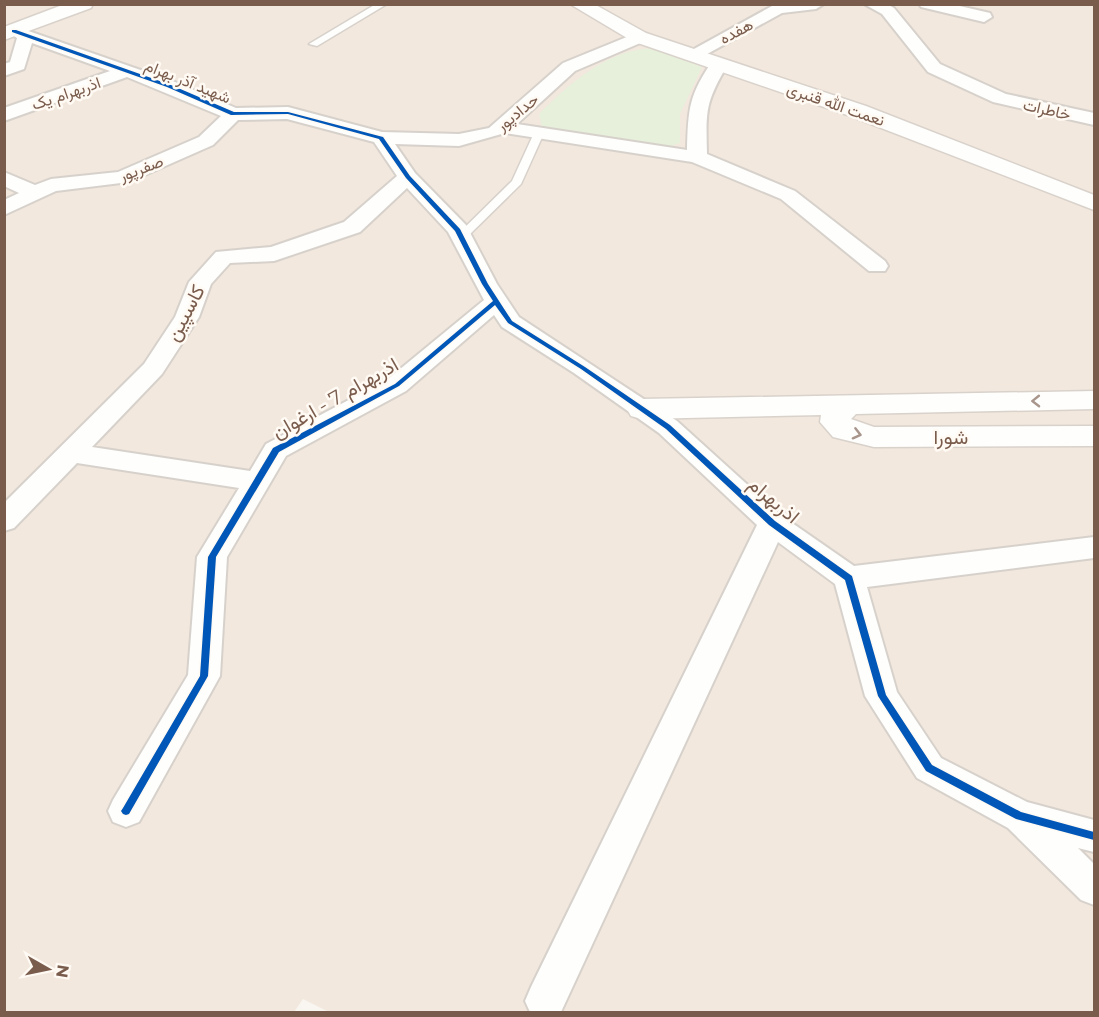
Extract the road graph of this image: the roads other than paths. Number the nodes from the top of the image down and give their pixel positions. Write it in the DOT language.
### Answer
graph roads {
  1 [pos="84,4"];
  2 [pos="383,4"];
  3 [pos="579,4"];
  4 [pos="816,4"];
  5 [pos="927,4"];
  6 [pos="886,7"];
  7 [pos="984,17"];
  8 [pos="15,34"];
  9 [pos="639,37"];
  10 [pos="314,44"];
  11 [pos="692,55"];
  12 [pos="719,64"];
  13 [pos="4,70"];
  14 [pos="127,71"];
  15 [pos="233,114"];
  16 [pos="4,115"];
  17 [pos="1095,119"];
  18 [pos="501,127"];
  19 [pos="539,133"];
  20 [pos="381,138"];
  21 [pos="697,157"];
  22 [pos="408,177"];
  23 [pos="4,178"];
  24 [pos="36,193"];
  25 [pos="1095,204"];
  26 [pos="4,209"];
  27 [pos="461,237"];
  28 [pos="877,266"];
  29 [pos="496,301"];
  30 [pos="1095,400"];
  31 [pos="849,405"];
  32 [pos="642,409"];
  33 [pos="1095,436"];
  34 [pos="72,453"];
  35 [pos="257,481"];
  36 [pos="4,521"];
  37 [pos="772,523"];
  38 [pos="1095,547"];
  39 [pos="849,578"];
  40 [pos="126,811"];
  41 [pos="1019,816"];
  42 [pos="1095,836"];
  43 [pos="1095,888"];
  44 [pos="545,1001"];
  1 -- 8 [label="street"];
  2 -- 10 [label="lane"];
  3 -- 9 [label="street, نعمت الله قنبری"];
  4 -- 11 [label="street, هفده"];
  5 -- 7 [label="street"];
  6 -- 17 [label="street, خاطرات"];
  8 -- 13 [label="street"];
  8 -- 14 [label="street, شهید آذر بهرام"];
  9 -- 11 [label="street, نعمت الله قنبری"];
  9 -- 18 [label="street, حدادپور"];
  11 -- 12 [label="street, نعمت الله قنبری"];
  12 -- 21 [label="street"];
  12 -- 25 [label="street, نعمت الله قنبری"];
  14 -- 15 [label="street, شهید آذر بهرام"];
  14 -- 16 [label="street, اذربهرام یک"];
  15 -- 20 [label="street, شهید آذر بهرام"];
  15 -- 24 [label="street, صفرپور"];
  18 -- 19 [label="street"];
  18 -- 20 [label="street, حدادپور"];
  19 -- 21 [label="street"];
  19 -- 27 [label="lane"];
  20 -- 22 [label="street"];
  21 -- 28 [label="street"];
  22 -- 27 [label="street, اذربهرام"];
  22 -- 34 [label="street, کاسپین"];
  23 -- 24 [label="street"];
  24 -- 26 [label="street, صفرپور"];
  27 -- 29 [label="street, اذربهرام"];
  29 -- 32 [label="street, اذربهرام"];
  29 -- 35 [label="street, اذربهرام 7 - ارغوان"];
  30 -- 31 [label="street, شورا, one-way"];
  31 -- 32 [label="street, شورا"];
  31 -- 33 [label="street, شورا, one-way"];
  32 -- 37 [label="street, اذربهرام"];
  34 -- 35 [label="street"];
  34 -- 36 [label="street, کاسپین"];
  35 -- 40 [label="street, اذربهرام 7 - ارغوان"];
  37 -- 39 [label="street, اذربهرام"];
  37 -- 44 [label="street"];
  38 -- 39 [label="street"];
  39 -- 41 [label="street"];
  41 -- 42 [label="street"];
  41 -- 43 [label="street"];
}
